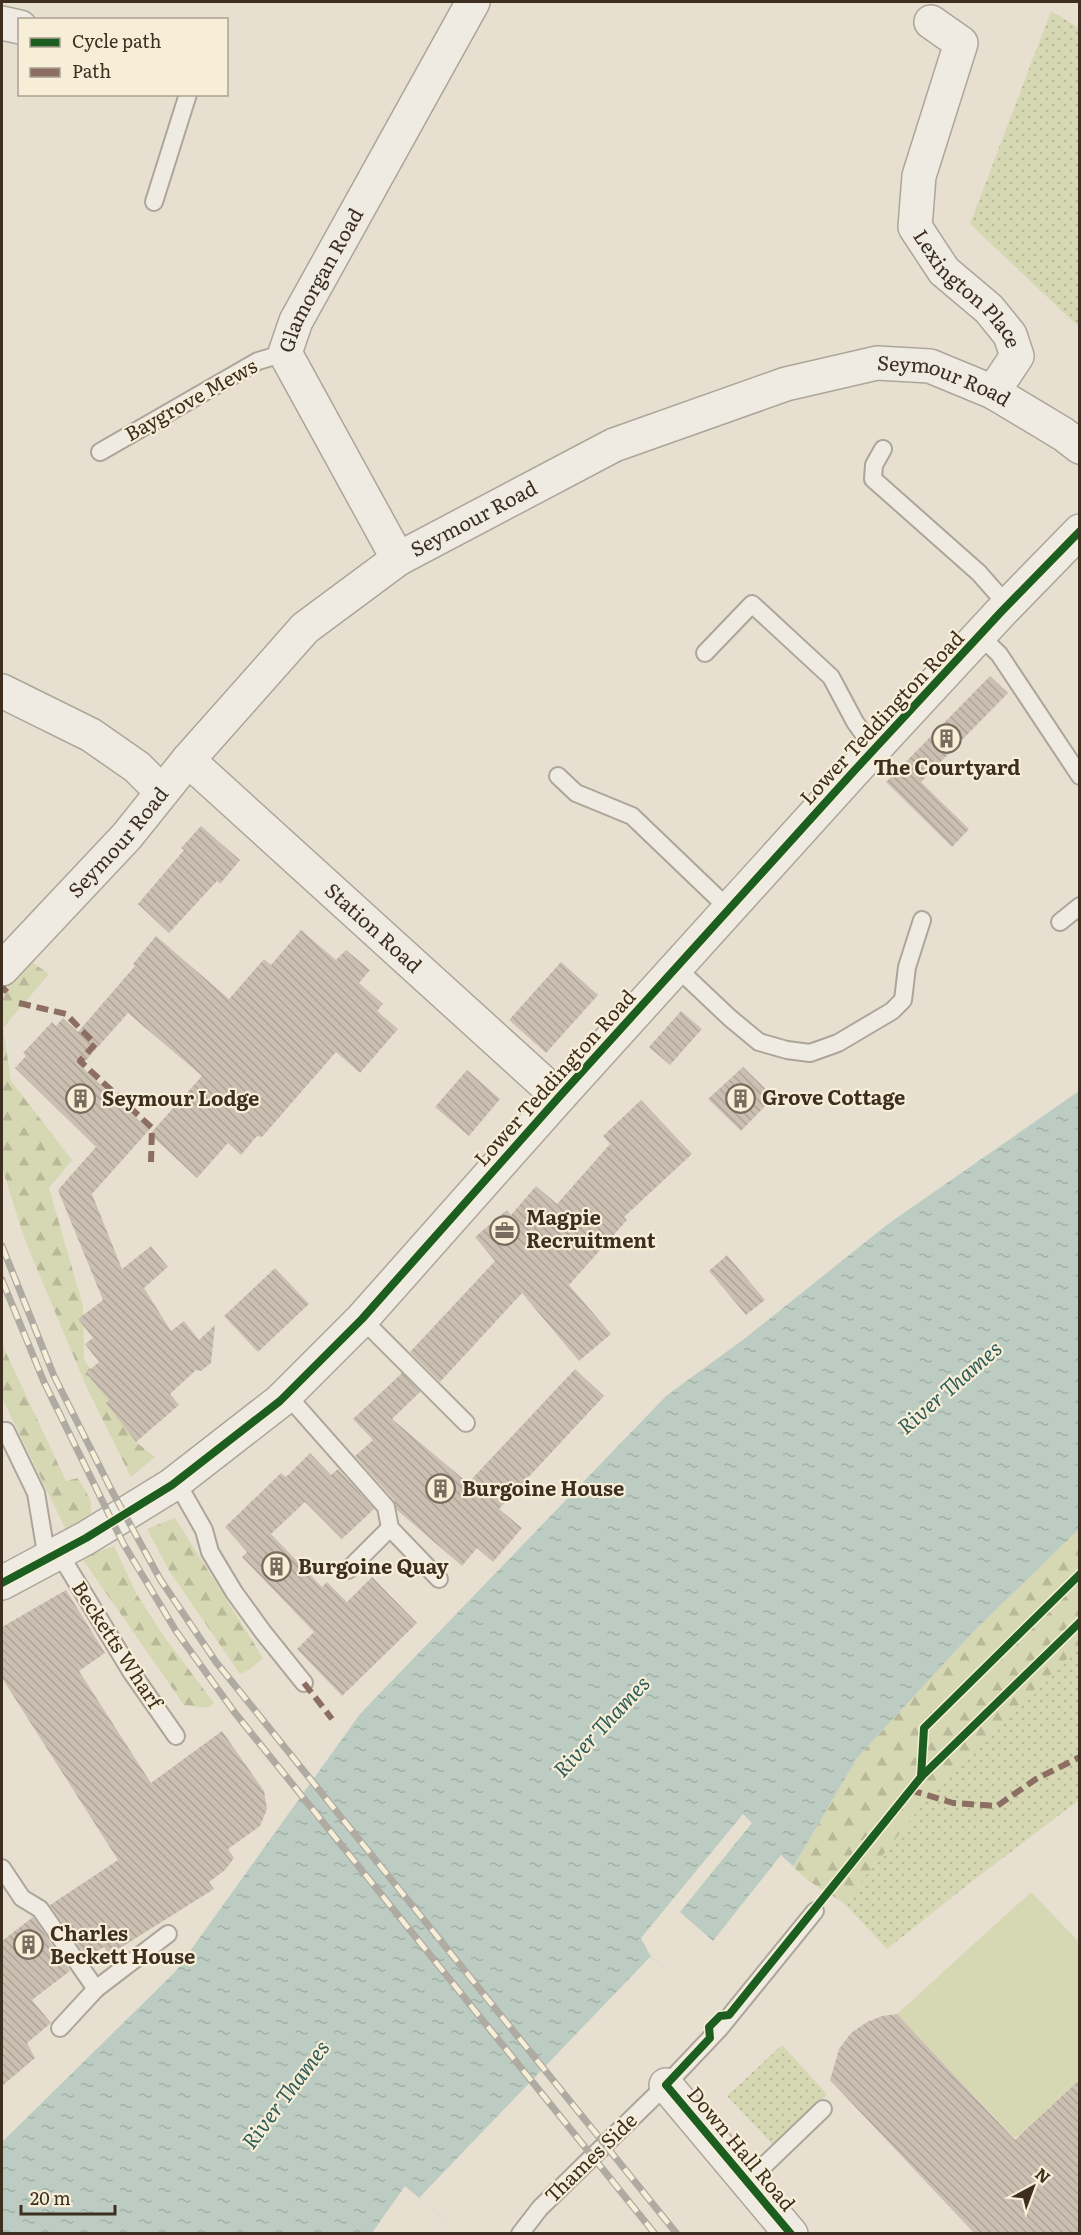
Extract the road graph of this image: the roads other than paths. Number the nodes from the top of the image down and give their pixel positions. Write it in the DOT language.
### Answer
graph roads {
  1 [pos="473,2"];
  2 [pos="2,22"];
  3 [pos="931,22"];
  4 [pos="18,26"];
  5 [pos="187,96"];
  6 [pos="154,202"];
  7 [pos="285,352"];
  8 [pos="993,392"];
  9 [pos="1080,447"];
  10 [pos="883,449"];
  11 [pos="100,452"];
  12 [pos="1080,531"];
  13 [pos="398,559"];
  14 [pos="1008,606"];
  15 [pos="981,636"];
  16 [pos="705,654"];
  17 [pos="2,691"];
  18 [pos="874,750"];
  19 [pos="188,760"];
  20 [pos="558,776"];
  21 [pos="1080,776"];
  22 [pos="162,792"];
  23 [pos="1080,906"];
  24 [pos="729,909"];
  25 [pos="922,920"];
  26 [pos="1060,922"];
  27 [pos="676,967"];
  28 [pos="2,969"];
  29 [pos="559,1097"];
  30 [pos="362,1319"];
  31 [pos="287,1395"];
  32 [pos="466,1423"];
  33 [pos="2,1431"];
  34 [pos="176,1481"];
  35 [pos="390,1528"];
  36 [pos="53,1556"];
  37 [pos="348,1570"];
  38 [pos="439,1579"];
  39 [pos="2,1583"];
  40 [pos="304,1683"];
  41 [pos="176,1736"];
  42 [pos="2,1868"];
  43 [pos="814,1911"];
  44 [pos="168,1934"];
  45 [pos="96,1989"];
  46 [pos="60,2028"];
  47 [pos="666,2085"];
  48 [pos="823,2109"];
  49 [pos="747,2182"];
  50 [pos="520,2234"];
  51 [pos="791,2234"];
  1 -- 7 [label="street, Glamorgan Road"];
  2 -- 4 [label="street"];
  3 -- 8 [label="street, Lexington Place"];
  5 -- 6 [label="lane"];
  7 -- 11 [label="lane, Baygrove Mews"];
  7 -- 13 [label="street, Glamorgan Road"];
  8 -- 9 [label="street, Seymour Road"];
  8 -- 13 [label="street, Seymour Road"];
  10 -- 14 [label="lane"];
  12 -- 14 [label="street, Lower Teddington Road"];
  13 -- 19 [label="street, Seymour Road"];
  14 -- 15 [label="street, Lower Teddington Road"];
  15 -- 18 [label="street, Lower Teddington Road"];
  15 -- 21 [label="lane"];
  16 -- 18 [label="lane"];
  17 -- 22 [label="street"];
  18 -- 24 [label="street, Lower Teddington Road"];
  19 -- 22 [label="street, Seymour Road"];
  19 -- 29 [label="street, Station Road"];
  20 -- 24 [label="lane"];
  22 -- 28 [label="street, Seymour Road"];
  23 -- 26 [label="lane"];
  24 -- 27 [label="street, Lower Teddington Road"];
  25 -- 27 [label="lane"];
  27 -- 29 [label="street, Lower Teddington Road"];
  29 -- 30 [label="street, Lower Teddington Road"];
  30 -- 31 [label="street, Lower Teddington Road"];
  30 -- 32 [label="lane"];
  31 -- 34 [label="street, Lower Teddington Road"];
  31 -- 35 [label="lane"];
  33 -- 36 [label="lane"];
  34 -- 36 [label="street, Lower Teddington Road"];
  34 -- 40 [label="lane"];
  35 -- 37 [label="lane"];
  35 -- 38 [label="lane"];
  36 -- 39 [label="street, Lower Teddington Road"];
  36 -- 41 [label="lane, Becketts Wharf"];
  42 -- 45 [label="lane"];
  43 -- 47 [label="lane, Thames Side"];
  44 -- 45 [label="lane"];
  45 -- 46 [label="lane"];
  47 -- 49 [label="street, Down Hall Road"];
  47 -- 50 [label="lane, Thames Side"];
  48 -- 49 [label="lane"];
  49 -- 51 [label="street, Down Hall Road"];
}
